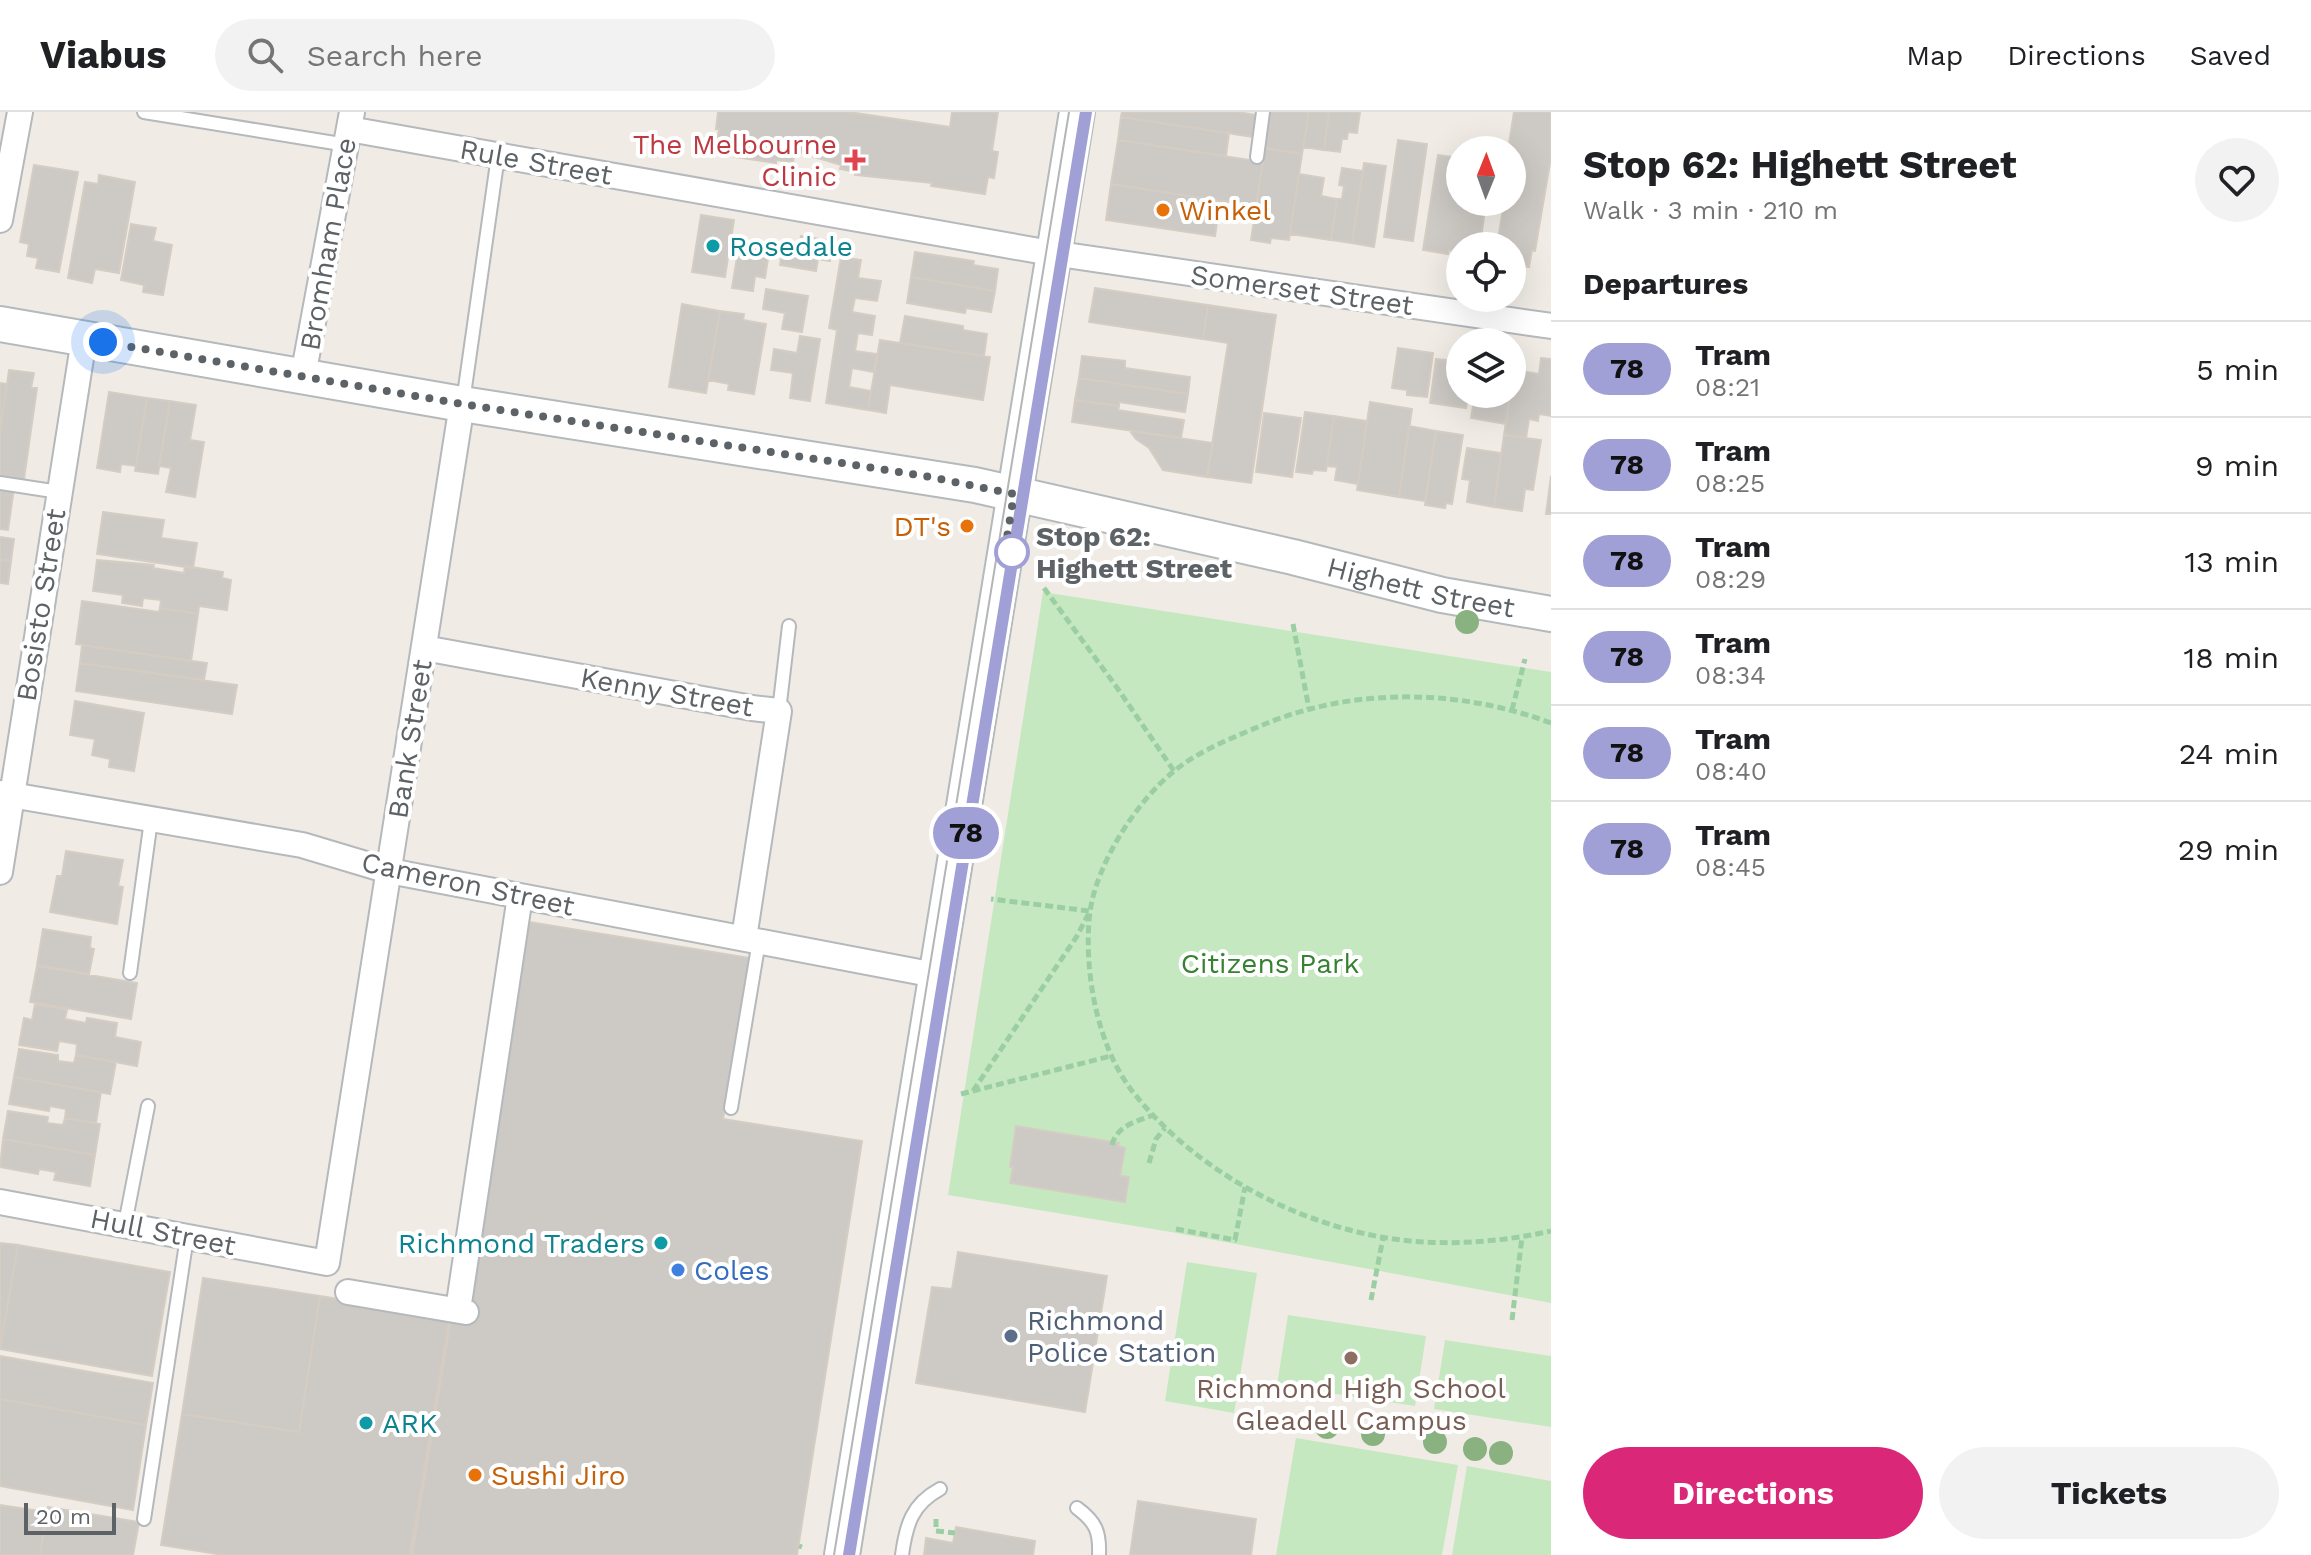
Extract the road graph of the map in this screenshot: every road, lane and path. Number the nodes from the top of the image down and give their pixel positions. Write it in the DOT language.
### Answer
graph roads {
  1 [pos="20,112"];
  2 [pos="144,112"];
  3 [pos="1077,112"];
  4 [pos="1263,112"];
  5 [pos="349,129"];
  6 [pos="498,156"];
  7 [pos="1257,157"];
  8 [pos="0,220"];
  9 [pos="1054,253"];
  10 [pos="0,324"];
  11 [pos="1551,326"];
  12 [pos="84,339"];
  13 [pos="303,376"];
  14 [pos="462,404"];
  15 [pos="0,483"];
  16 [pos="59,492"];
  17 [pos="1014,494"];
  18 [pos="1293,557"];
  19 [pos="1044,588"];
  20 [pos="1551,595"];
  21 [pos="1551,614"];
  22 [pos="1293,624"];
  23 [pos="789,626"];
  24 [pos="424,648"];
  25 [pos="1525,659"];
  26 [pos="1309,709"];
  27 [pos="1512,710"];
  28 [pos="779,711"];
  29 [pos="1551,723"];
  30 [pos="1174,771"];
  31 [pos="6,794"];
  32 [pos="151,820"];
  33 [pos="389,871"];
  34 [pos="0,872"];
  35 [pos="520,896"];
  36 [pos="991,899"];
  37 [pos="1090,911"];
  38 [pos="752,940"];
  39 [pos="130,973"];
  40 [pos="935,975"];
  41 [pos="1111,1056"];
  42 [pos="973,1091"];
  43 [pos="961,1094"];
  44 [pos="148,1106"];
  45 [pos="731,1108"];
  46 [pos="1153,1115"];
  47 [pos="1165,1128"];
  48 [pos="1112,1145"];
  49 [pos="1149,1163"];
  50 [pos="1245,1187"];
  51 [pos="0,1202"];
  52 [pos="125,1224"];
  53 [pos="1176,1229"];
  54 [pos="1551,1231"];
  55 [pos="187,1237"];
  56 [pos="1522,1237"];
  57 [pos="1383,1238"];
  58 [pos="327,1263"];
  59 [pos="348,1292"];
  60 [pos="1371,1300"];
  61 [pos="1512,1320"];
  62 [pos="940,1489"];
  63 [pos="1077,1508"];
  64 [pos="144,1519"];
  65 [pos="842,1555"];
  66 [pos="902,1555"];
  67 [pos="1099,1555"];
  1 -- 8 [label="street"];
  2 -- 5 [label="lane"];
  3 -- 9 [label="street"];
  4 -- 7 [label="lane"];
  5 -- 6 [label="street, Rule Street"];
  5 -- 13 [label="street, Bromham Place"];
  6 -- 9 [label="street, Rule Street"];
  6 -- 14 [label="lane"];
  9 -- 11 [label="street, Somerset Street"];
  9 -- 17 [label="street"];
  10 -- 12 [label="street, Highett Street"];
  12 -- 13 [label="street, Highett Street"];
  12 -- 16 [label="street, Bosisto Street"];
  13 -- 14 [label="street, Highett Street"];
  14 -- 17 [label="street, Highett Street"];
  14 -- 24 [label="street, Bank Street"];
  15 -- 16 [label="lane"];
  16 -- 31 [label="street, Bosisto Street"];
  17 -- 18 [label="street, Highett Street"];
  17 -- 40 [label="street"];
  18 -- 20 [label="street, Highett Street"];
  18 -- 21 [label="street, Highett Street"];
  19 -- 30 [label="path"];
  22 -- 26 [label="path"];
  23 -- 28 [label="lane"];
  24 -- 28 [label="street, Kenny Street"];
  24 -- 33 [label="street, Bank Street"];
  25 -- 27 [label="path"];
  26 -- 27 [label="path"];
  26 -- 30 [label="path"];
  27 -- 29 [label="path"];
  28 -- 38 [label="street, Kenny Street"];
  30 -- 37 [label="path"];
  31 -- 32 [label="street, Cameron Street"];
  31 -- 34 [label="street, Bosisto Street"];
  32 -- 33 [label="street, Cameron Street"];
  32 -- 39 [label="lane"];
  33 -- 35 [label="street, Cameron Street"];
  33 -- 58 [label="street, Bank Street"];
  35 -- 38 [label="street, Cameron Street"];
  35 -- 59 [label="street"];
  36 -- 37 [label="path"];
  37 -- 41 [label="path"];
  37 -- 42 [label="path"];
  38 -- 40 [label="street, Cameron Street"];
  38 -- 45 [label="lane"];
  40 -- 65 [label="street"];
  41 -- 42 [label="path"];
  41 -- 46 [label="path"];
  42 -- 43 [label="path"];
  44 -- 52 [label="lane"];
  46 -- 47 [label="path"];
  46 -- 48 [label="path"];
  47 -- 49 [label="path"];
  47 -- 50 [label="path"];
  50 -- 53 [label="path"];
  50 -- 57 [label="path"];
  51 -- 52 [label="street, Hull Street"];
  52 -- 55 [label="street, Hull Street"];
  54 -- 56 [label="path"];
  55 -- 58 [label="street, Hull Street"];
  55 -- 64 [label="lane"];
  56 -- 57 [label="path"];
  56 -- 61 [label="path"];
  57 -- 60 [label="path"];
  62 -- 66 [label="lane"];
  63 -- 67 [label="lane"];
}
